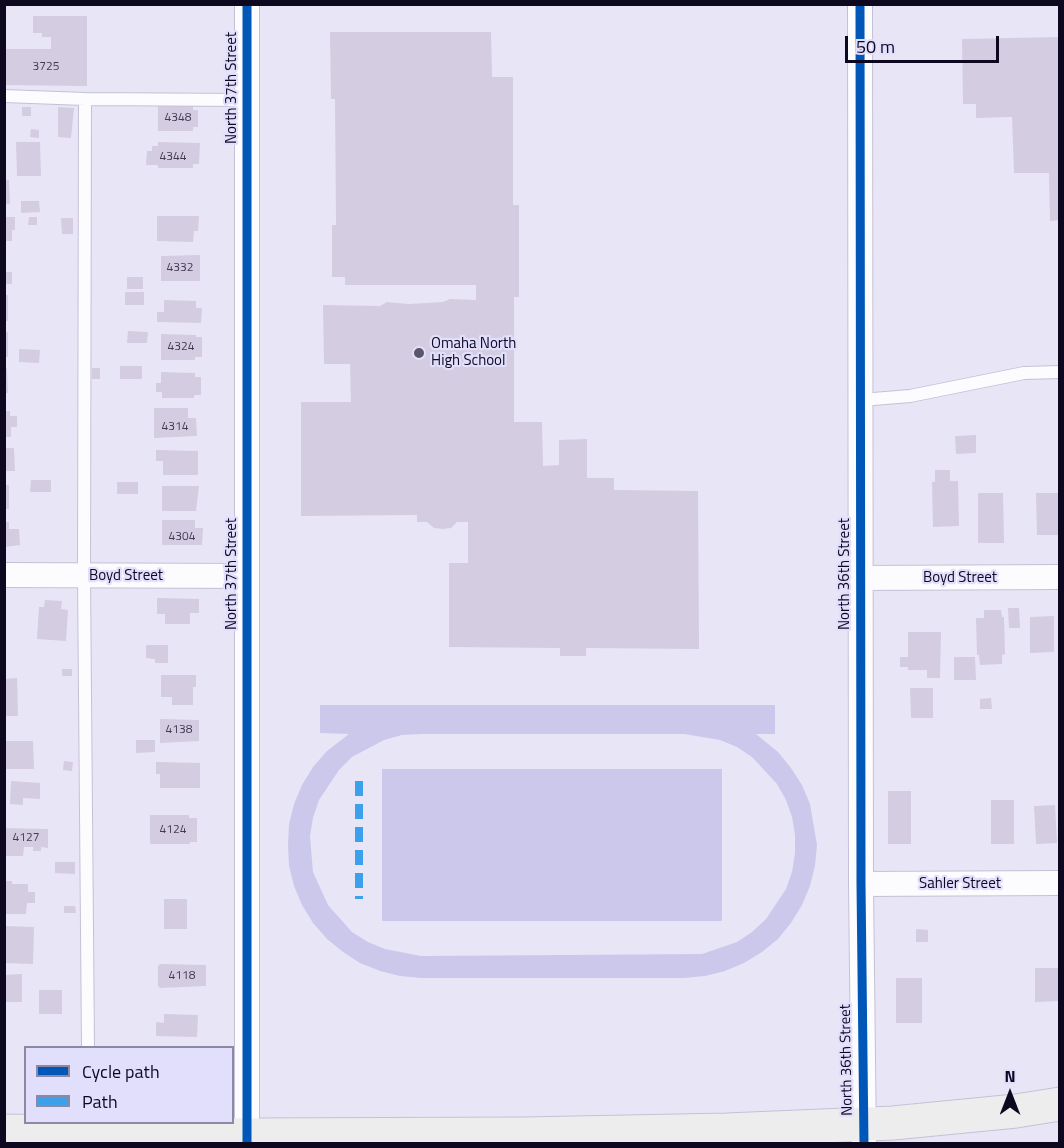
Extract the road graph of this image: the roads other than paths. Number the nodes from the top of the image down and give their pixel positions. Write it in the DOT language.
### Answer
graph roads {
  1 [pos="247,4"];
  2 [pos="860,4"];
  3 [pos="4,96"];
  4 [pos="85,99"];
  5 [pos="247,100"];
  6 [pos="1059,372"];
  7 [pos="861,400"];
  8 [pos="4,575"];
  9 [pos="84,576"];
  10 [pos="247,576"];
  11 [pos="1059,577"];
  12 [pos="860,578"];
  13 [pos="1059,883"];
  14 [pos="861,884"];
  15 [pos="88,1046"];
  16 [pos="1059,1104"];
  17 [pos="89,1128"];
  18 [pos="4,1131"];
  19 [pos="863,1134"];
  20 [pos="247,1139"];
  21 [pos="558,1139"];
  1 -- 5 [label="street, North 37th Street"];
  2 -- 7 [label="street, North 36th Street"];
  3 -- 4 [label="lane"];
  4 -- 5 [label="lane"];
  4 -- 9 [label="lane"];
  5 -- 10 [label="street, North 37th Street"];
  6 -- 7 [label="lane"];
  7 -- 12 [label="street, North 36th Street"];
  8 -- 9 [label="street, Boyd Street"];
  9 -- 10 [label="street, Boyd Street"];
  9 -- 15 [label="lane"];
  10 -- 20 [label="street, North 37th Street"];
  11 -- 12 [label="street, Boyd Street"];
  12 -- 14 [label="street, North 36th Street"];
  13 -- 14 [label="street, Sahler Street"];
  14 -- 19 [label="street, North 36th Street"];
  16 -- 19 [label="street"];
  17 -- 18 [label="street"];
  17 -- 20 [label="street"];
  19 -- 21 [label="street"];
  20 -- 21 [label="street"];
}
